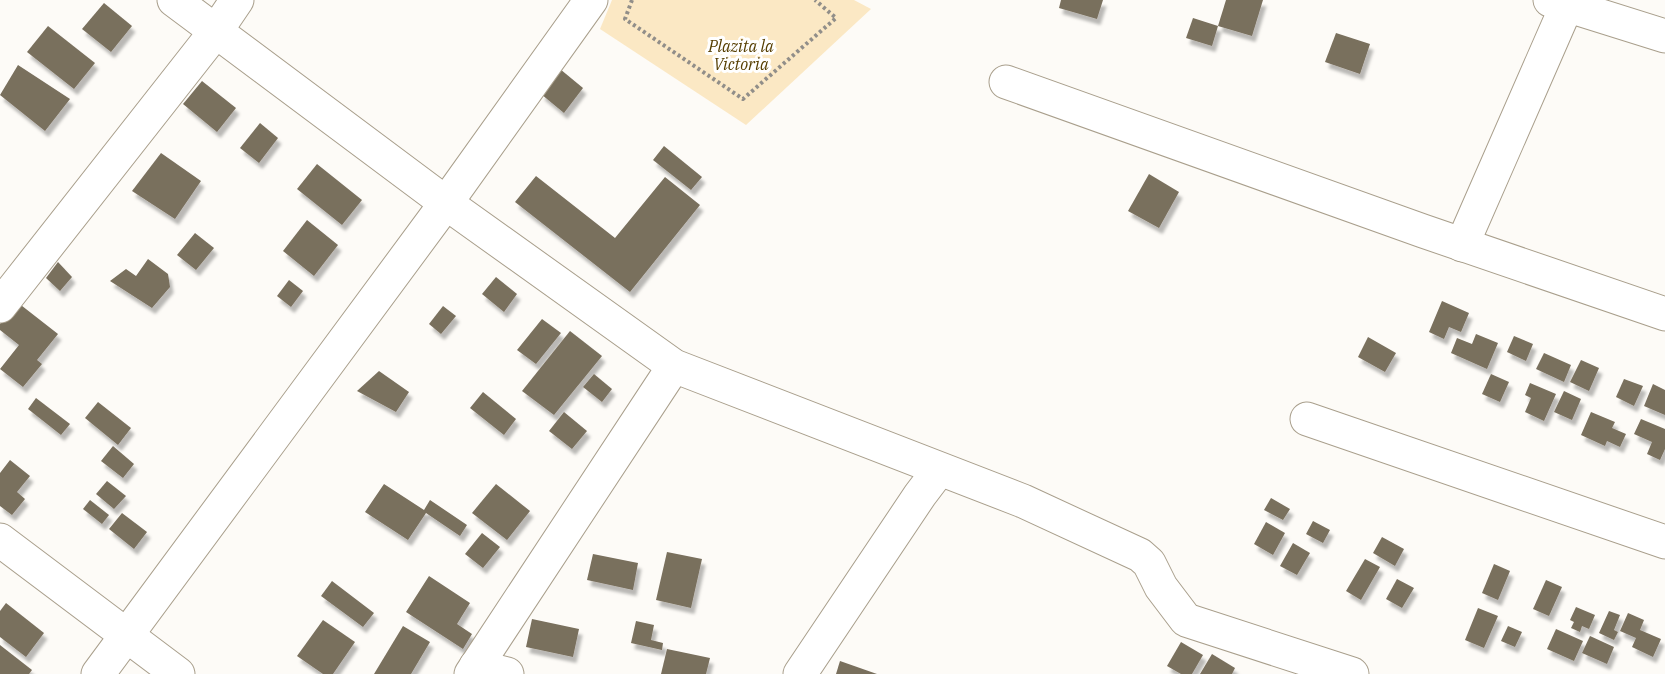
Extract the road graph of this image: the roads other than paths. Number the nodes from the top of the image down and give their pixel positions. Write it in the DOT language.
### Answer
graph roads {
  1 [pos="174,0"];
  2 [pos="237,0"];
  3 [pos="591,0"];
  4 [pos="1558,3"];
  5 [pos="216,31"];
  6 [pos="1665,36"];
  7 [pos="1006,82"];
  8 [pos="446,203"];
  9 [pos="1462,245"];
  10 [pos="0,306"];
  11 [pos="1665,314"];
  12 [pos="674,366"];
  13 [pos="1307,419"];
  14 [pos="939,470"];
  15 [pos="0,540"];
  16 [pos="1665,542"];
  17 [pos="127,636"];
  18 [pos="485,671"];
  19 [pos="98,674"];
  20 [pos="178,674"];
  21 [pos="800,674"];
  22 [pos="1352,674"];
  1 -- 5 [label="street"];
  2 -- 5 [label="street"];
  3 -- 8 [label="street"];
  4 -- 6 [label="street"];
  4 -- 9 [label="street"];
  5 -- 8 [label="street"];
  5 -- 10 [label="street"];
  7 -- 9 [label="street"];
  8 -- 12 [label="street"];
  8 -- 17 [label="street"];
  9 -- 11 [label="street"];
  12 -- 14 [label="street"];
  12 -- 18 [label="street"];
  13 -- 16 [label="street"];
  14 -- 21 [label="street"];
  14 -- 22 [label="street"];
  15 -- 17 [label="street"];
  17 -- 19 [label="street"];
  17 -- 20 [label="street"];
}
